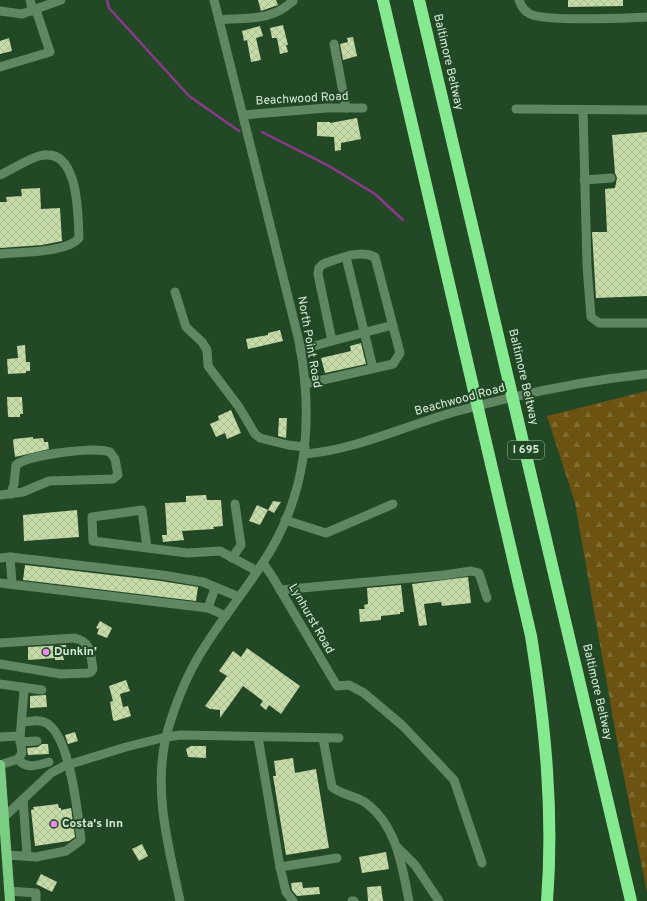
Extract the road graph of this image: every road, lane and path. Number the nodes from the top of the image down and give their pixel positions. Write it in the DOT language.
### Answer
graph roads {
  1 [pos="30,0"];
  2 [pos="61,0"];
  3 [pos="214,0"];
  4 [pos="292,0"];
  5 [pos="383,0"];
  6 [pos="419,0"];
  7 [pos="519,0"];
  8 [pos="0,10"];
  9 [pos="35,10"];
  10 [pos="647,17"];
  11 [pos="219,20"];
  12 [pos="334,44"];
  13 [pos="0,67"];
  14 [pos="346,108"];
  15 [pos="363,108"];
  16 [pos="516,109"];
  17 [pos="583,110"];
  18 [pos="647,110"];
  19 [pos="243,115"];
  20 [pos="0,175"];
  21 [pos="611,178"];
  22 [pos="584,180"];
  23 [pos="0,254"];
  24 [pos="346,257"];
  25 [pos="174,292"];
  26 [pos="647,323"];
  27 [pos="393,325"];
  28 [pos="365,333"];
  29 [pos="332,341"];
  30 [pos="300,350"];
  31 [pos="373,368"];
  32 [pos="647,374"];
  33 [pos="305,384"];
  34 [pos="305,450"];
  35 [pos="11,494"];
  36 [pos="0,495"];
  37 [pos="235,504"];
  38 [pos="393,504"];
  39 [pos="285,520"];
  40 [pos="147,548"];
  41 [pos="10,557"];
  42 [pos="0,558"];
  43 [pos="232,558"];
  44 [pos="263,563"];
  45 [pos="257,571"];
  46 [pos="0,583"];
  47 [pos="12,583"];
  48 [pos="215,588"];
  49 [pos="280,590"];
  50 [pos="239,597"];
  51 [pos="487,598"];
  52 [pos="208,608"];
  53 [pos="226,616"];
  54 [pos="0,643"];
  55 [pos="0,664"];
  56 [pos="0,684"];
  57 [pos="21,687"];
  58 [pos="42,690"];
  59 [pos="22,722"];
  60 [pos="0,737"];
  61 [pos="166,737"];
  62 [pos="258,737"];
  63 [pos="323,738"];
  64 [pos="339,738"];
  65 [pos="20,740"];
  66 [pos="37,741"];
  67 [pos="18,759"];
  68 [pos="49,762"];
  69 [pos="0,765"];
  70 [pos="69,765"];
  71 [pos="23,799"];
  72 [pos="2,819"];
  73 [pos="397,847"];
  74 [pos="6,856"];
  75 [pos="31,856"];
  76 [pos="337,858"];
  77 [pos="482,863"];
  78 [pos="280,867"];
  79 [pos="10,896"];
  80 [pos="36,901"];
  81 [pos="180,901"];
  82 [pos="293,901"];
  83 [pos="409,901"];
  84 [pos="439,901"];
  85 [pos="547,901"];
  86 [pos="631,901"];
  1 -- 9 [label="street"];
  2 -- 9 [label="street"];
  3 -- 11 [label="street, North Point Road"];
  4 -- 11 [label="street"];
  5 -- 85 [label="highway, I 695"];
  6 -- 86 [label="highway, Baltimore Beltway / I 695"];
  7 -- 10 [label="street"];
  8 -- 9 [label="street"];
  9 -- 13 [label="street"];
  11 -- 19 [label="street, North Point Road"];
  12 -- 14 [label="street"];
  14 -- 15 [label="street, Beachwood Road"];
  14 -- 19 [label="street, Beachwood Road"];
  16 -- 17 [label="street"];
  17 -- 18 [label="street"];
  17 -- 22 [label="street"];
  19 -- 30 [label="street, North Point Road"];
  20 -- 23 [label="street"];
  21 -- 22 [label="street"];
  22 -- 26 [label="street"];
  24 -- 27 [label="street"];
  24 -- 28 [label="street"];
  24 -- 29 [label="street"];
  25 -- 34 [label="street, Beachwood Road"];
  27 -- 28 [label="street"];
  27 -- 31 [label="street"];
  28 -- 29 [label="street"];
  28 -- 31 [label="street"];
  29 -- 30 [label="street"];
  30 -- 33 [label="street, North Point Road"];
  31 -- 33 [label="street"];
  32 -- 34 [label="street, Beachwood Road"];
  33 -- 34 [label="street, North Point Road"];
  34 -- 39 [label="street, North Point Road"];
  35 -- 35 [label="street"];
  35 -- 36 [label="street"];
  37 -- 43 [label="street"];
  38 -- 39 [label="street"];
  39 -- 44 [label="street, North Point Road"];
  40 -- 40 [label="street"];
  40 -- 43 [label="street"];
  41 -- 42 [label="street"];
  41 -- 47 [label="street"];
  41 -- 48 [label="street"];
  43 -- 45 [label="street"];
  44 -- 45 [label="street, North Point Road"];
  44 -- 49 [label="street, Lynhurst Road"];
  45 -- 50 [label="street, North Point Road"];
  46 -- 47 [label="street"];
  47 -- 52 [label="street"];
  48 -- 50 [label="street"];
  48 -- 52 [label="street"];
  49 -- 51 [label="street"];
  49 -- 77 [label="street, Lynhurst Road"];
  50 -- 53 [label="street, North Point Road"];
  52 -- 53 [label="street"];
  53 -- 61 [label="street, North Point Road"];
  54 -- 55 [label="street"];
  56 -- 57 [label="street"];
  57 -- 58 [label="street"];
  57 -- 59 [label="street"];
  59 -- 65 [label="street"];
  59 -- 70 [label="street"];
  60 -- 65 [label="street"];
  61 -- 62 [label="street"];
  61 -- 70 [label="street"];
  61 -- 81 [label="street, North Point Road"];
  62 -- 63 [label="street"];
  62 -- 78 [label="street"];
  63 -- 64 [label="street"];
  63 -- 73 [label="street"];
  65 -- 66 [label="street"];
  65 -- 67 [label="street"];
  67 -- 68 [label="street"];
  67 -- 69 [label="street"];
  69 -- 72 [label="main road"];
  70 -- 71 [label="street"];
  70 -- 75 [label="street"];
  71 -- 72 [label="street"];
  71 -- 75 [label="street"];
  72 -- 74 [label="main road"];
  73 -- 83 [label="street"];
  73 -- 84 [label="street"];
  74 -- 75 [label="street"];
  74 -- 79 [label="main road"];
  76 -- 78 [label="street"];
  78 -- 82 [label="street"];
  79 -- 80 [label="street"];
}
